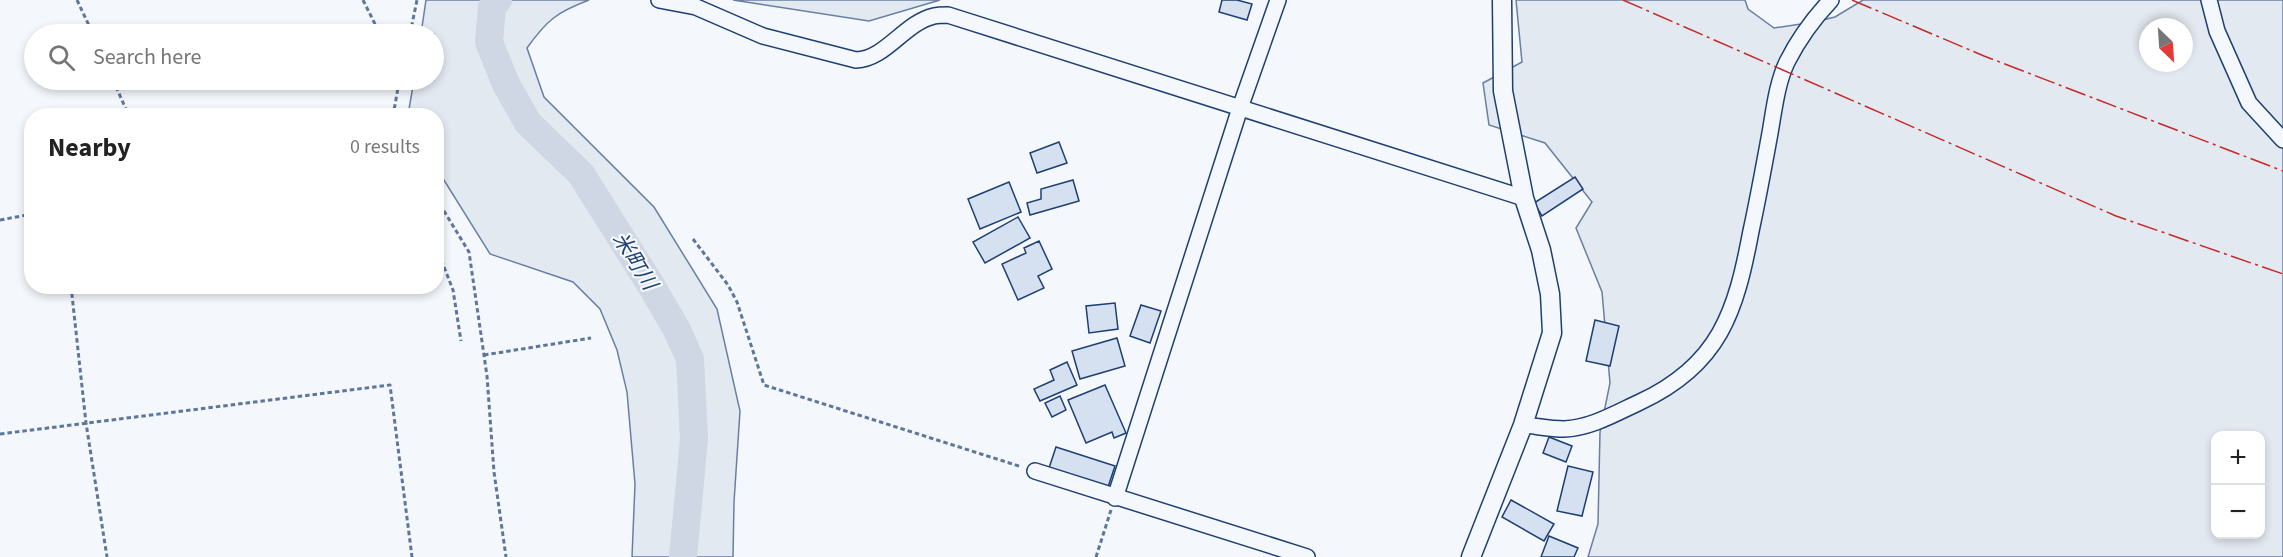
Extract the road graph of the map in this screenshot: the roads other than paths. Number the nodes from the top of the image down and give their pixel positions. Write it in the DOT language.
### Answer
graph roads {
  1 [pos="659,0"];
  2 [pos="1278,0"];
  3 [pos="1502,0"];
  4 [pos="1831,0"];
  5 [pos="2209,0"];
  6 [pos="1240,108"];
  7 [pos="2283,140"];
  8 [pos="1524,198"];
  9 [pos="1523,425"];
  10 [pos="1035,471"];
  11 [pos="1115,498"];
  12 [pos="1307,557"];
  13 [pos="1471,557"];
  1 -- 6 [label="street"];
  2 -- 6 [label="street"];
  3 -- 8 [label="street"];
  4 -- 9 [label="street"];
  5 -- 7 [label="street"];
  6 -- 8 [label="street"];
  6 -- 11 [label="street"];
  8 -- 9 [label="street"];
  9 -- 13 [label="street"];
  10 -- 11 [label="street"];
  11 -- 12 [label="street"];
}
